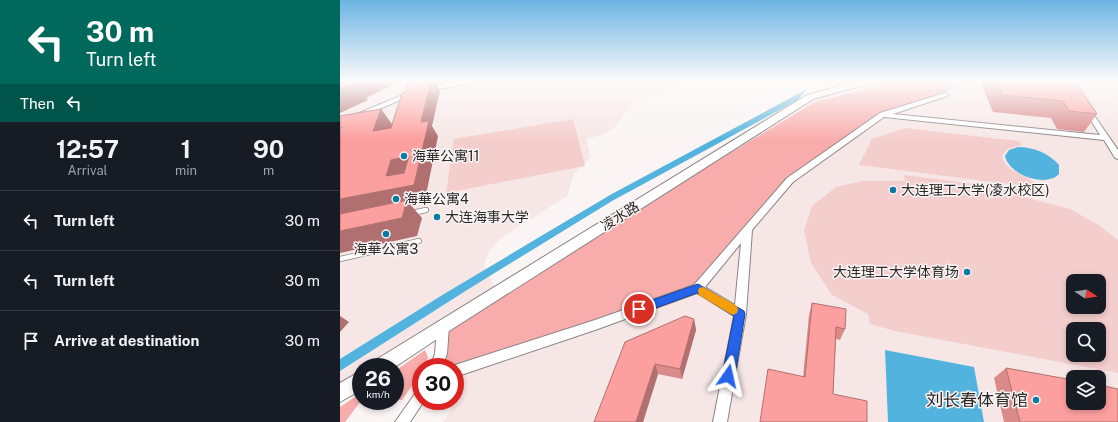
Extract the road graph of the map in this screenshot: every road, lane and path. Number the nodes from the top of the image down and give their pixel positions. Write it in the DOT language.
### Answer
graph roads {
  1 [pos="1082,100"];
  2 [pos="400,101"];
  3 [pos="804,101"];
  4 [pos="925,101"];
  5 [pos="883,114"];
  6 [pos="340,124"];
  7 [pos="1106,138"];
  8 [pos="1118,156"];
  9 [pos="426,210"];
  10 [pos="404,214"];
  11 [pos="747,229"];
  12 [pos="419,241"];
  13 [pos="340,259"];
  14 [pos="698,288"];
  15 [pos="740,314"];
  16 [pos="443,326"];
  17 [pos="394,358"];
  18 [pos="439,358"];
  19 [pos="464,368"];
  20 [pos="352,386"];
  21 [pos="340,393"];
  22 [pos="412,408"];
  23 [pos="402,422"];
  24 [pos="720,422"];
  1 -- 7 [label="street"];
  2 -- 6 [label="street"];
  3 -- 16 [label="main road, 凌水路"];
  4 -- 5 [label="street"];
  5 -- 7 [label="street"];
  5 -- 11 [label="street"];
  7 -- 8 [label="street"];
  9 -- 10 [label="lane"];
  11 -- 14 [label="street"];
  11 -- 15 [label="street"];
  12 -- 13 [label="lane"];
  14 -- 15 [label="street"];
  14 -- 19 [label="street"];
  15 -- 24 [label="street"];
  16 -- 17 [label="main road, 凌水路"];
  16 -- 18 [label="street"];
  20 -- 21 [label="main road"];
  22 -- 23 [label="street"];
}
